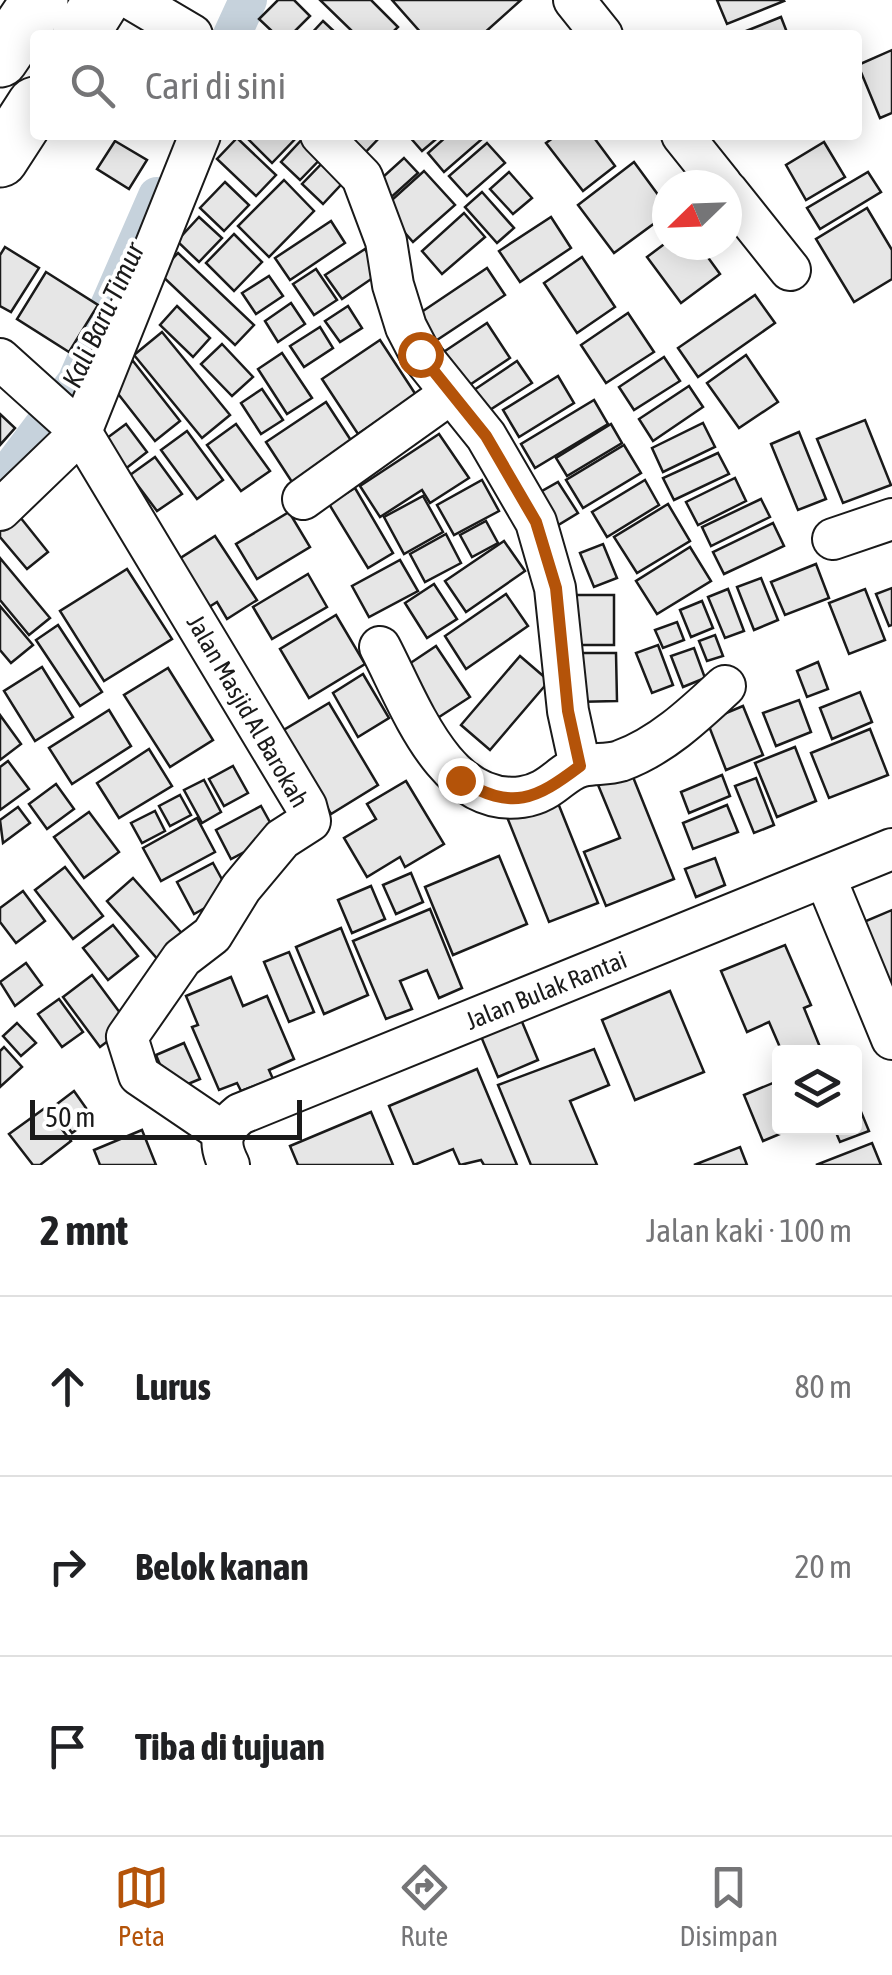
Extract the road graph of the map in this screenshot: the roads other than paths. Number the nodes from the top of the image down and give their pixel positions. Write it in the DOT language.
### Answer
graph roads {
  1 [pos="40,0"];
  2 [pos="102,0"];
  3 [pos="134,0"];
  4 [pos="574,0"];
  5 [pos="83,30"];
  6 [pos="184,30"];
  7 [pos="598,30"];
  8 [pos="0,59"];
  9 [pos="30,113"];
  10 [pos="198,140"];
  11 [pos="326,140"];
  12 [pos="686,140"];
  13 [pos="0,159"];
  14 [pos="710,170"];
  15 [pos="742,209"];
  16 [pos="790,270"];
  17 [pos="0,359"];
  18 [pos="450,394"];
  19 [pos="65,417"];
  20 [pos="303,499"];
  21 [pos="0,510"];
  22 [pos="892,519"];
  23 [pos="833,539"];
  24 [pos="380,648"];
  25 [pos="725,686"];
  26 [pos="580,766"];
  27 [pos="892,849"];
  28 [pos="825,877"];
  29 [pos="892,1039"];
  30 [pos="225,1149"];
  1 -- 8 [label="highway"];
  2 -- 5 [label="highway"];
  3 -- 6 [label="street"];
  4 -- 7 [label="street"];
  9 -- 13 [label="highway"];
  10 -- 19 [label="street"];
  11 -- 18 [label="street"];
  12 -- 14 [label="street"];
  15 -- 16 [label="street"];
  17 -- 19 [label="street, Jalan Masjid Al Barokah"];
  18 -- 20 [label="street"];
  18 -- 26 [label="street"];
  19 -- 21 [label="street"];
  19 -- 30 [label="street, Jalan Masjid Al Barokah"];
  22 -- 23 [label="street"];
  24 -- 26 [label="street"];
  25 -- 26 [label="street"];
  27 -- 28 [label="street, Jalan Bulak Rantai"];
  28 -- 29 [label="street"];
  28 -- 30 [label="street, Jalan Bulak Rantai"];
}
